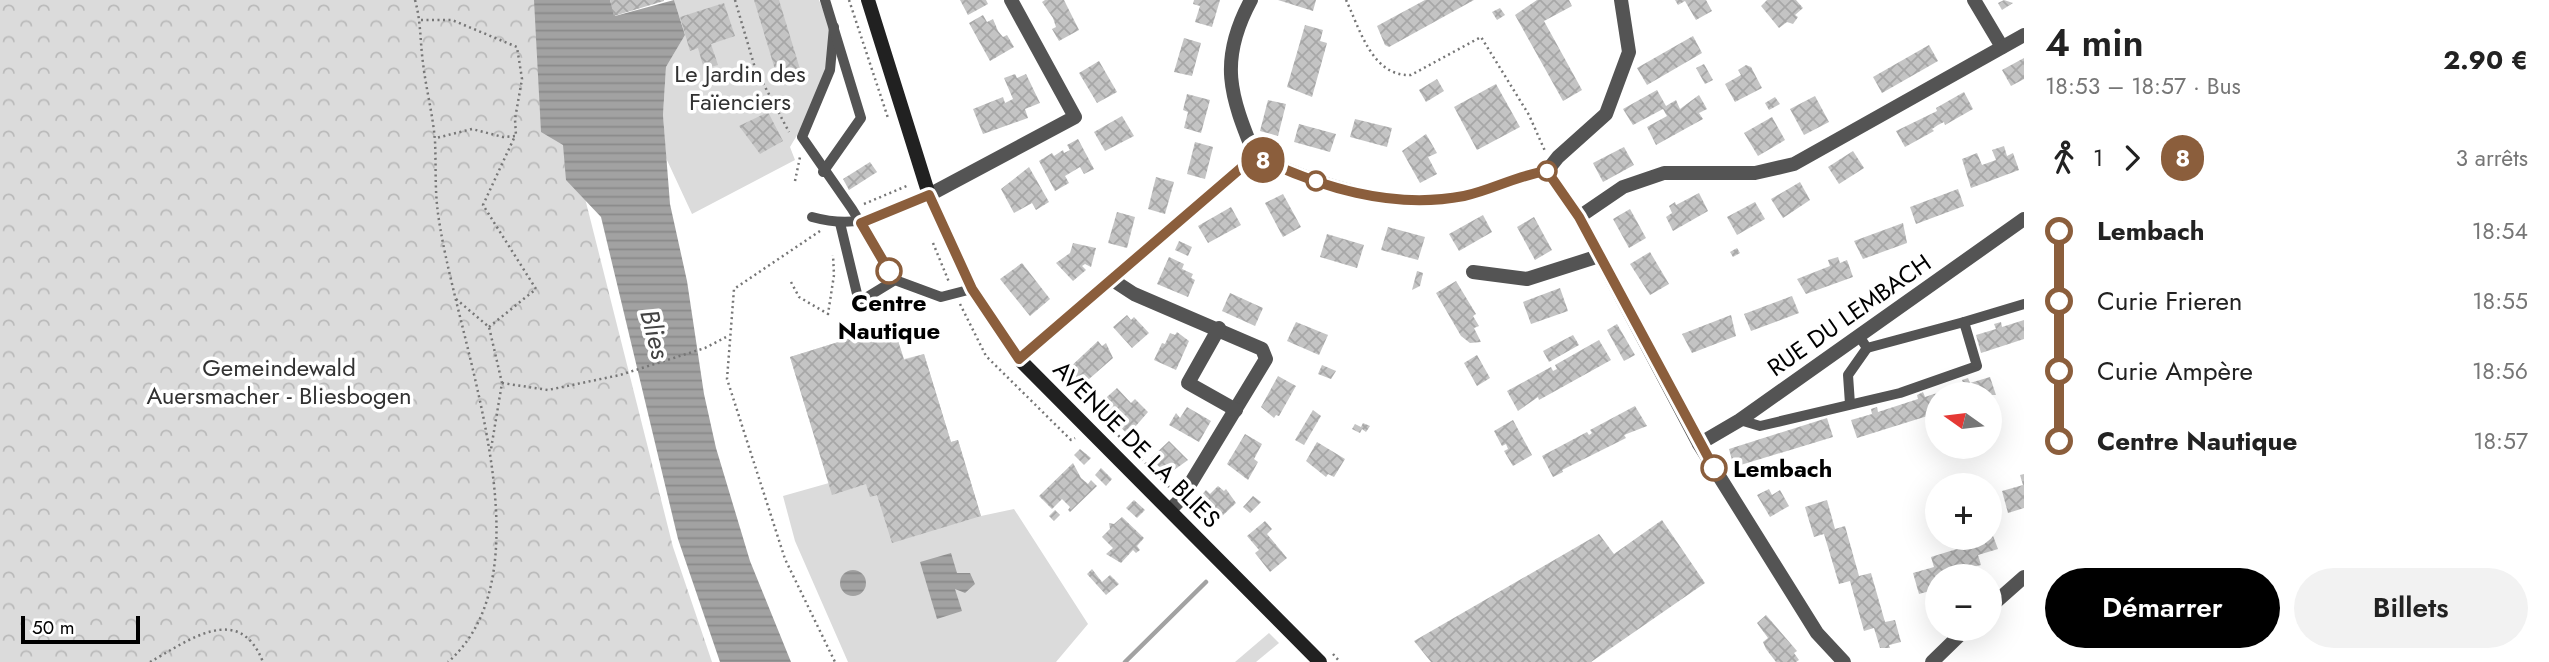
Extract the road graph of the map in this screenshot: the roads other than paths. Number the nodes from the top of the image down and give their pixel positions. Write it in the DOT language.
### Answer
graph roads {
  1 [pos="825,0"];
  2 [pos="868,0"];
  3 [pos="1011,0"];
  4 [pos="1251,0"];
  5 [pos="1621,0"];
  6 [pos="1974,0"];
  7 [pos="834,27"];
  8 [pos="2024,35"];
  9 [pos="2002,47"];
  10 [pos="1255,156"];
  11 [pos="1549,168"];
  12 [pos="823,172"];
  13 [pos="929,195"];
  14 [pos="812,217"];
  15 [pos="1579,217"];
  16 [pos="2024,219"];
  17 [pos="836,223"];
  18 [pos="861,223"];
  19 [pos="1599,256"];
  20 [pos="1473,272"];
  21 [pos="1111,279"];
  22 [pos="895,280"];
  23 [pos="972,289"];
  24 [pos="2024,304"];
  25 [pos="1965,322"];
  26 [pos="1219,328"];
  27 [pos="1863,342"];
  28 [pos="1019,359"];
  29 [pos="1850,404"];
  30 [pos="1236,410"];
  31 [pos="1740,420"];
  32 [pos="1699,444"];
  33 [pos="1171,509"];
  34 [pos="2024,577"];
  35 [pos="2002,596"];
  36 [pos="1954,641"];
  37 [pos="1320,662"];
  38 [pos="1843,662"];
  39 [pos="1932,662"];
  1 -- 7 [label="lane"];
  2 -- 13 [label="main road, AVENUE DE LA BLIES"];
  3 -- 13 [label="street"];
  4 -- 10 [label="street"];
  5 -- 11 [label="street"];
  6 -- 9 [label="street"];
  7 -- 12 [label="lane"];
  7 -- 12 [label="lane"];
  8 -- 9 [label="street"];
  9 -- 15 [label="street"];
  10 -- 11 [label="street"];
  10 -- 21 [label="street"];
  11 -- 15 [label="street"];
  12 -- 18 [label="lane"];
  13 -- 18 [label="lane"];
  13 -- 23 [label="main road, AVENUE DE LA BLIES"];
  14 -- 17 [label="lane"];
  15 -- 19 [label="street"];
  16 -- 27 [label="street, RUE DU LEMBACH"];
  17 -- 18 [label="lane"];
  17 -- 22 [label="lane"];
  18 -- 22 [label="lane"];
  19 -- 20 [label="street"];
  19 -- 32 [label="street"];
  21 -- 26 [label="street"];
  21 -- 28 [label="street"];
  22 -- 23 [label="lane"];
  23 -- 28 [label="main road, AVENUE DE LA BLIES"];
  24 -- 25 [label="lane"];
  25 -- 27 [label="lane"];
  25 -- 29 [label="lane"];
  26 -- 30 [label="street"];
  26 -- 30 [label="street"];
  27 -- 29 [label="lane"];
  27 -- 31 [label="street, RUE DU LEMBACH"];
  28 -- 33 [label="main road, AVENUE DE LA BLIES"];
  29 -- 31 [label="lane"];
  30 -- 33 [label="street"];
  31 -- 32 [label="street, RUE DU LEMBACH"];
  32 -- 38 [label="street"];
  33 -- 37 [label="main road, AVENUE DE LA BLIES"];
  34 -- 35 [label="street"];
  36 -- 39 [label="street"];
}
